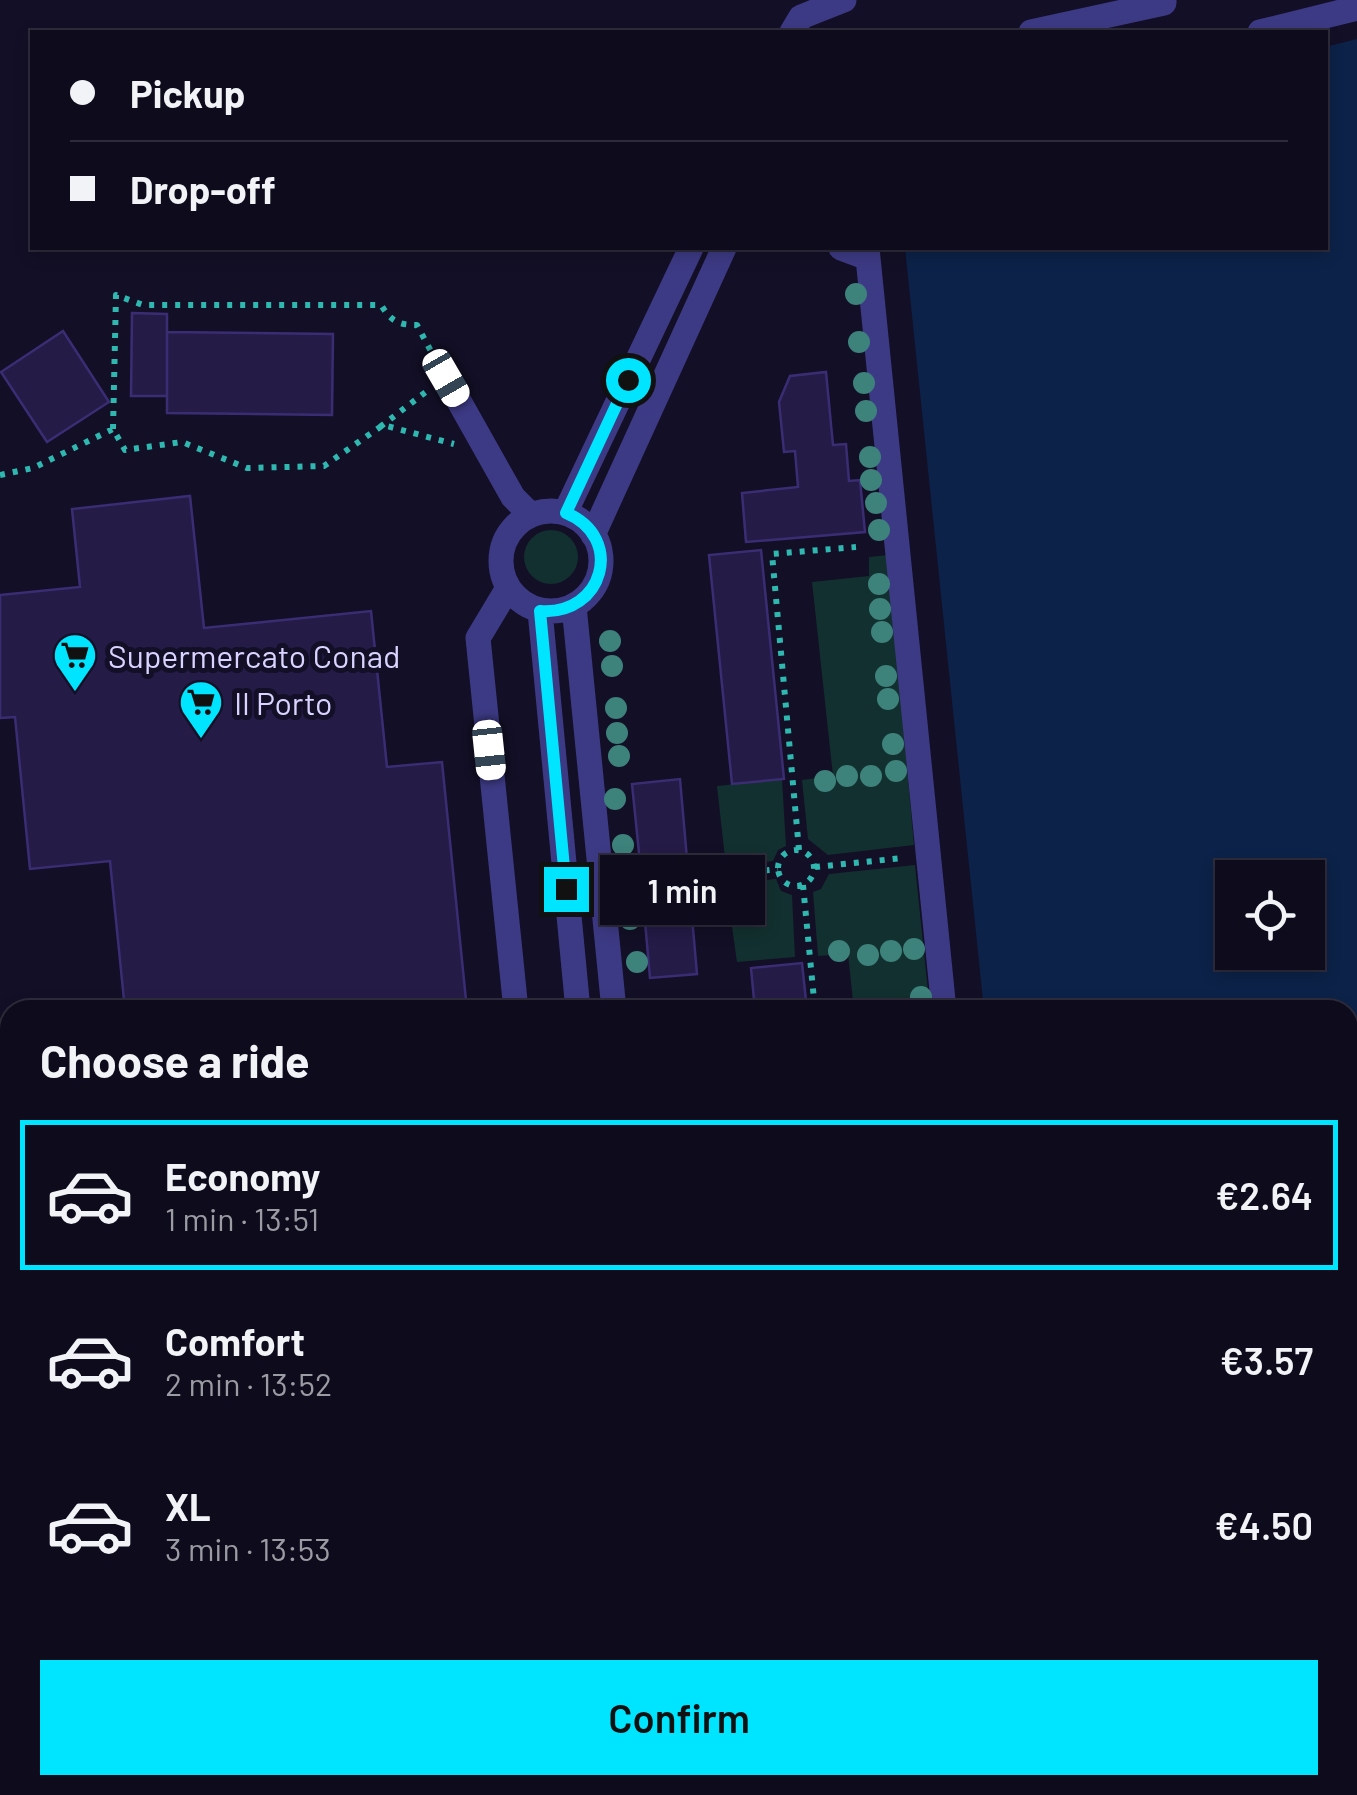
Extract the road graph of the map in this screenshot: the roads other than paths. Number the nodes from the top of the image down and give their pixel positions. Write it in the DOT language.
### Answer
graph roads {
  1 [pos="844,0"];
  2 [pos="1164,0"];
  3 [pos="1357,8"];
  4 [pos="793,30"];
  5 [pos="1040,30"];
  6 [pos="1268,30"];
  7 [pos="689,250"];
  8 [pos="723,250"];
  9 [pos="868,253"];
  10 [pos="446,378"];
  11 [pos="566,513"];
  12 [pos="531,515"];
  13 [pos="593,534"];
  14 [pos="508,588"];
  15 [pos="574,606"];
  16 [pos="540,611"];
  17 [pos="641,882"];
  18 [pos="602,886"];
  19 [pos="566,889"];
  20 [pos="515,1000"];
  21 [pos="577,1000"];
  22 [pos="613,1000"];
  23 [pos="943,1000"];
  1 -- 4 [label="street"];
  2 -- 5 [label="street"];
  3 -- 6 [label="street"];
  7 -- 11 [label="street"];
  8 -- 13 [label="street"];
  9 -- 23 [label="street"];
  10 -- 12 [label="street"];
  11 -- 12 [label="street"];
  11 -- 13 [label="street"];
  12 -- 14 [label="street"];
  13 -- 15 [label="street"];
  14 -- 16 [label="street"];
  14 -- 20 [label="street"];
  15 -- 16 [label="street"];
  15 -- 18 [label="street"];
  16 -- 19 [label="street"];
  17 -- 18 [label="street"];
  18 -- 19 [label="street"];
  18 -- 22 [label="street"];
  19 -- 21 [label="street"];
}
